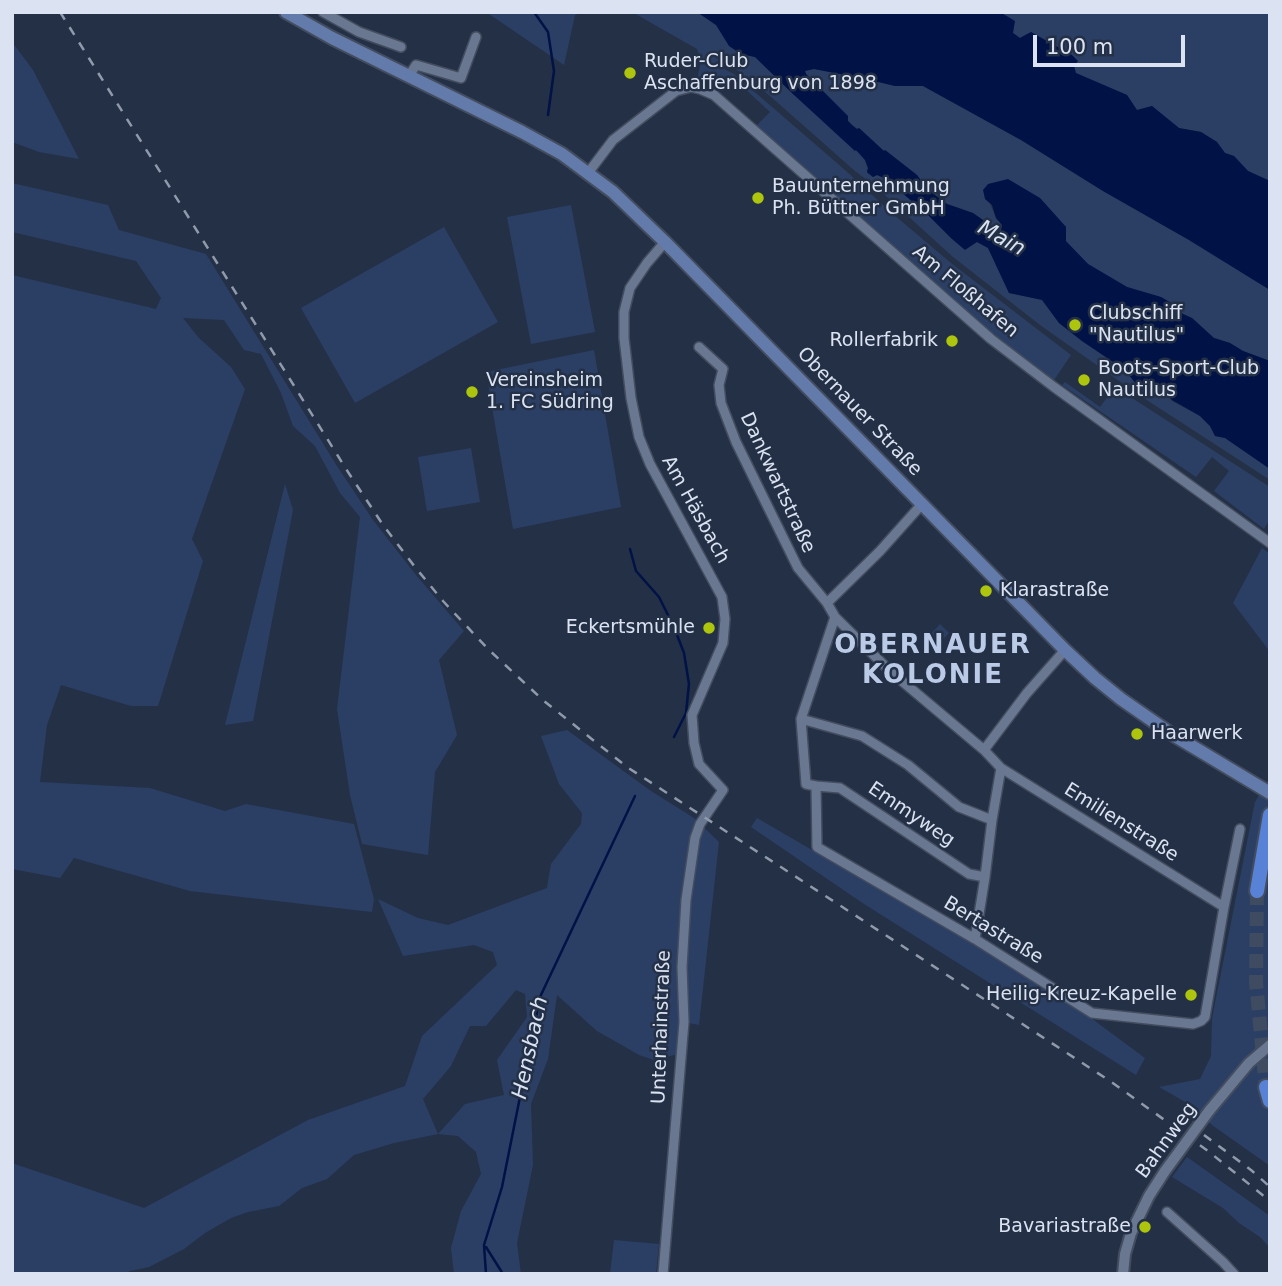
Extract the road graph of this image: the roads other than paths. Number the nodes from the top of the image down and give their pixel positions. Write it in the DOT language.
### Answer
graph roads {
  1 [pos="286,12"];
  2 [pos="323,12"];
  3 [pos="476,37"];
  4 [pos="401,47"];
  5 [pos="409,76"];
  6 [pos="588,173"];
  7 [pos="665,242"];
  8 [pos="699,347"];
  9 [pos="922,505"];
  10 [pos="1270,543"];
  11 [pos="827,603"];
  12 [pos="835,617"];
  13 [pos="1065,650"];
  14 [pos="801,719"];
  15 [pos="984,750"];
  16 [pos="1001,768"];
  17 [pos="816,786"];
  18 [pos="723,790"];
  19 [pos="1270,793"];
  20 [pos="1270,815"];
  21 [pos="992,820"];
  22 [pos="1240,829"];
  23 [pos="985,877"];
  24 [pos="1257,891"];
  25 [pos="1224,907"];
  26 [pos="975,939"];
  27 [pos="1270,1045"];
  28 [pos="1167,1212"];
  29 [pos="663,1274"];
  30 [pos="1123,1274"];
  31 [pos="1234,1274"];
  1 -- 5 [label="main road, Obernauer Straße"];
  2 -- 4 [label="street"];
  3 -- 5 [label="street"];
  5 -- 6 [label="main road, Obernauer Straße"];
  6 -- 7 [label="main road, Obernauer Straße"];
  6 -- 10 [label="street, Am Floßhafen"];
  7 -- 9 [label="main road, Obernauer Straße"];
  7 -- 18 [label="street, Am Häsbach"];
  8 -- 11 [label="street, Dankwartstraße"];
  9 -- 11 [label="street"];
  9 -- 13 [label="main road, Obernauer Straße"];
  11 -- 12 [label="street, Dankwartstraße"];
  12 -- 14 [label="street"];
  12 -- 15 [label="street, Dankwartstraße"];
  13 -- 15 [label="street"];
  13 -- 19 [label="main road, Obernauer Straße"];
  14 -- 17 [label="street"];
  14 -- 21 [label="street"];
  15 -- 16 [label="street, Emilienstraße"];
  16 -- 21 [label="street"];
  16 -- 25 [label="street, Emilienstraße"];
  17 -- 23 [label="street, Emmyweg"];
  17 -- 26 [label="street, Bertastraße"];
  18 -- 29 [label="street, Unterhainstraße"];
  20 -- 24 [label="highway"];
  21 -- 23 [label="street"];
  22 -- 25 [label="street"];
  23 -- 26 [label="street"];
  25 -- 26 [label="street, Bertastraße"];
  27 -- 30 [label="street, Bahnweg, bridge"];
  28 -- 31 [label="street"];
}
